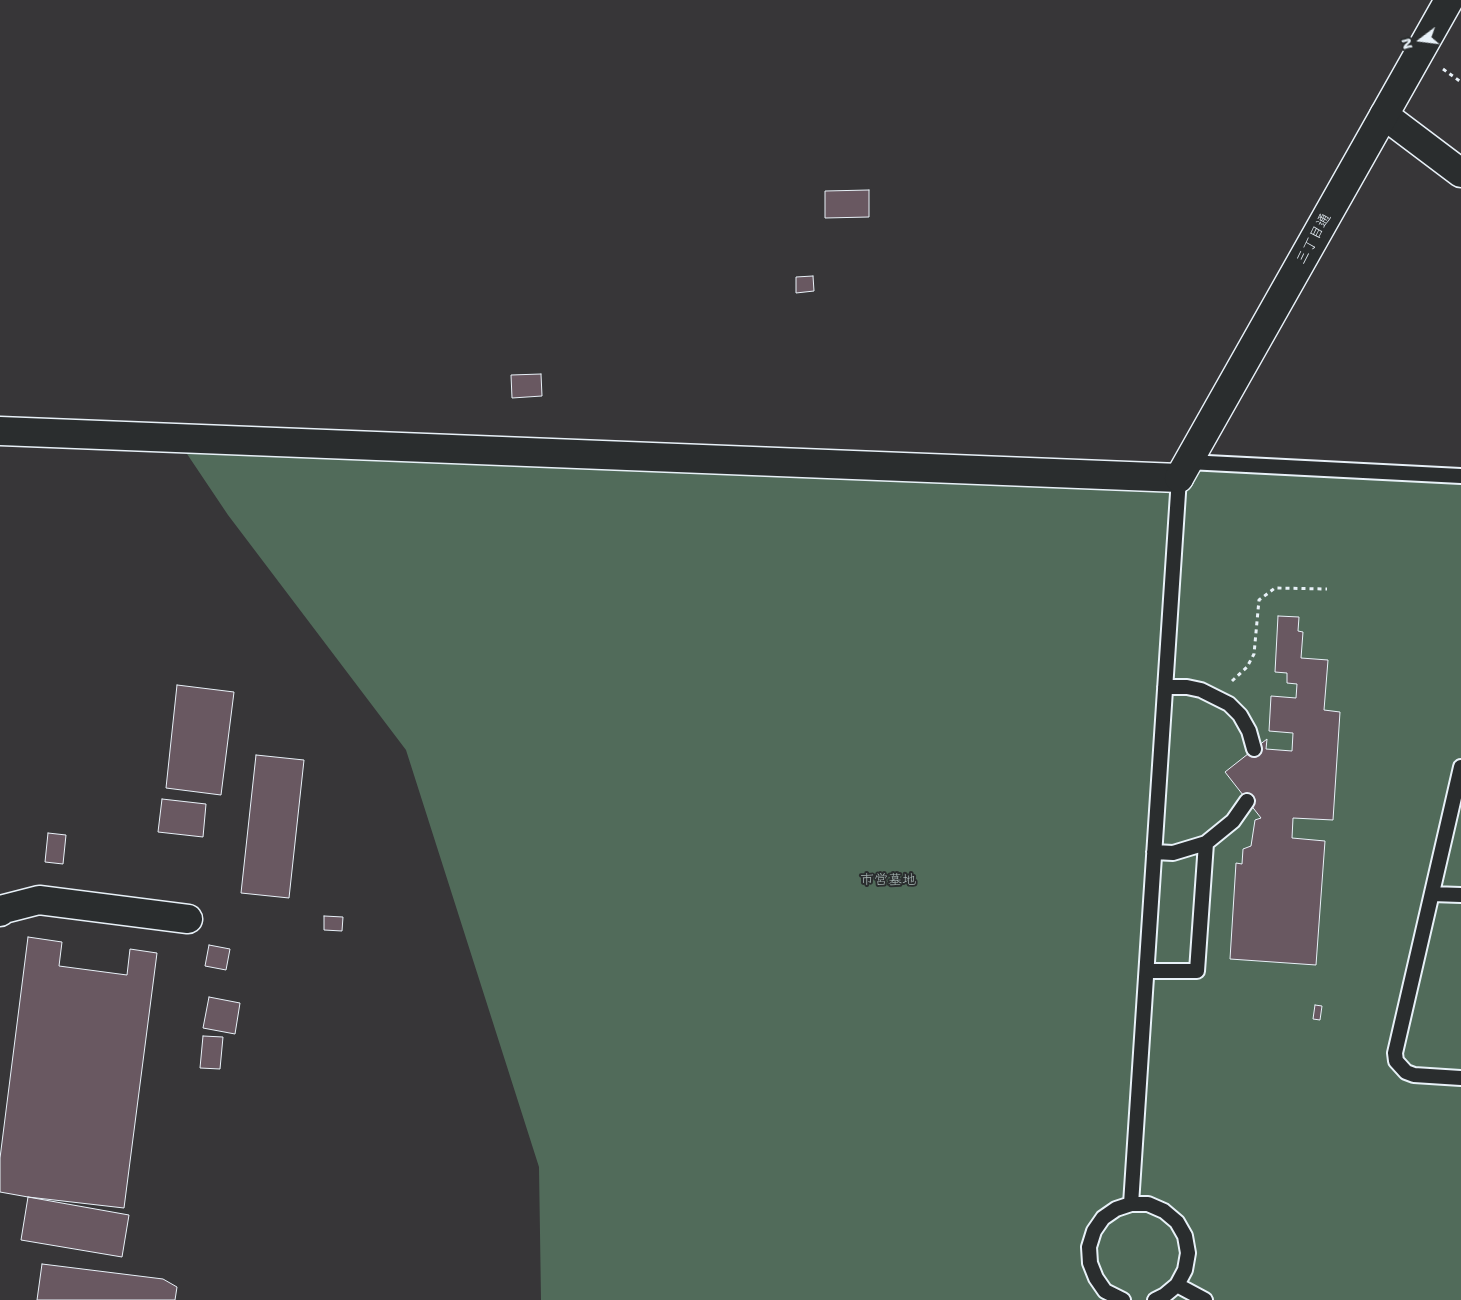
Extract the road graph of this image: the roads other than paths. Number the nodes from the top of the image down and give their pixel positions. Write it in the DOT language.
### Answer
graph roads {
  1 [pos="1449,0"];
  2 [pos="1384,114"];
  3 [pos="1461,173"];
  4 [pos="0,431"];
  5 [pos="1184,470"];
  6 [pos="1461,476"];
  7 [pos="1166,687"];
  8 [pos="1254,749"];
  9 [pos="1461,767"];
  10 [pos="1247,801"];
  11 [pos="1206,843"];
  12 [pos="1154,852"];
  13 [pos="1432,894"];
  14 [pos="1461,895"];
  15 [pos="0,912"];
  16 [pos="188,919"];
  17 [pos="1147,971"];
  18 [pos="1461,1078"];
  19 [pos="1131,1204"];
  20 [pos="1177,1285"];
  21 [pos="1123,1300"];
  22 [pos="1154,1300"];
  23 [pos="1205,1300"];
  1 -- 2 [label="street, 三丁目通"];
  2 -- 3 [label="street"];
  2 -- 5 [label="street, 三丁目通"];
  4 -- 5 [label="street"];
  5 -- 6 [label="lane"];
  5 -- 7 [label="lane"];
  7 -- 8 [label="lane"];
  7 -- 12 [label="lane"];
  9 -- 13 [label="lane"];
  10 -- 11 [label="lane"];
  11 -- 12 [label="lane"];
  11 -- 17 [label="lane"];
  12 -- 17 [label="lane"];
  13 -- 14 [label="lane"];
  13 -- 18 [label="lane"];
  15 -- 16 [label="street"];
  17 -- 19 [label="lane"];
  19 -- 20 [label="lane"];
  19 -- 21 [label="lane"];
  20 -- 22 [label="lane"];
  20 -- 23 [label="lane"];
}
